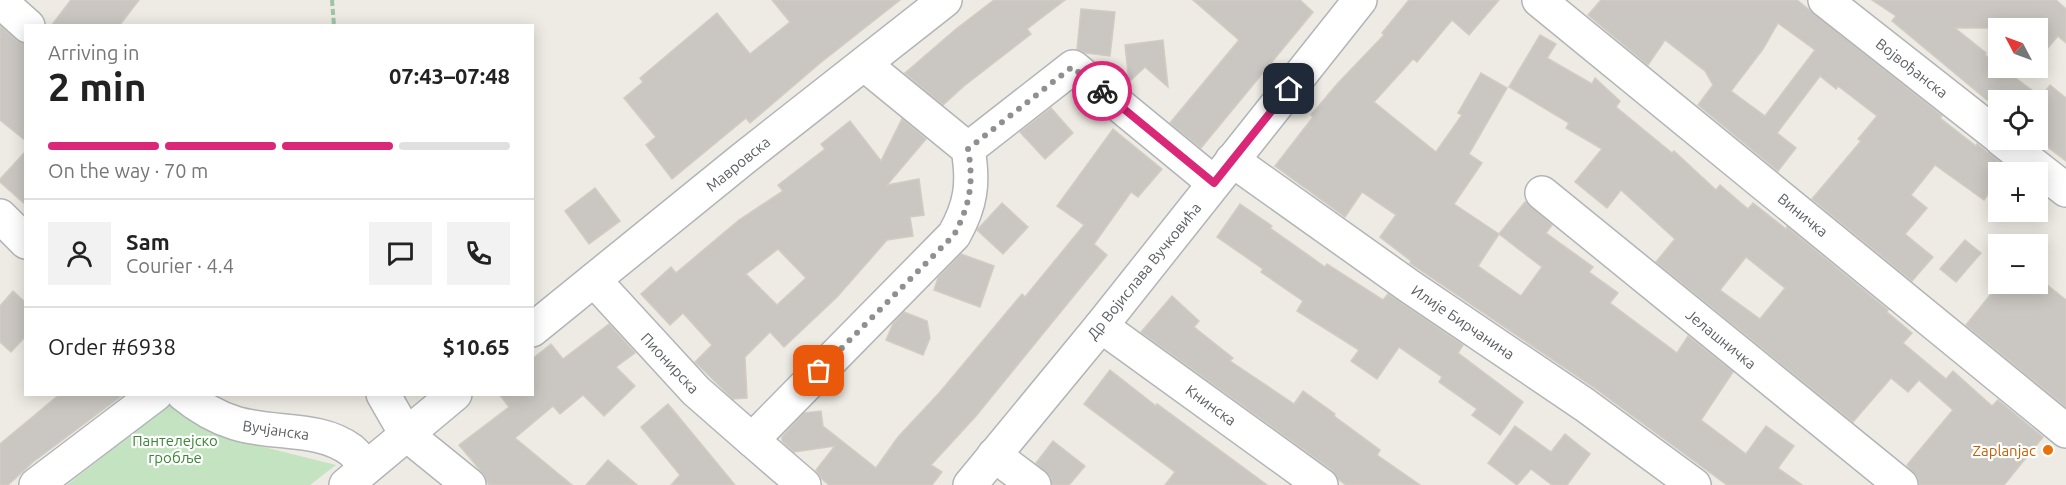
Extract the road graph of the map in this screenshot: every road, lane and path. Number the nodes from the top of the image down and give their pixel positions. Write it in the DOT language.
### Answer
graph roads {
  1 [pos="332,0"];
  2 [pos="945,0"];
  3 [pos="1360,0"];
  4 [pos="1539,0"];
  5 [pos="1825,0"];
  6 [pos="0,1"];
  7 [pos="26,24"];
  8 [pos="334,24"];
  9 [pos="864,64"];
  10 [pos="1988,128"];
  11 [pos="968,149"];
  12 [pos="2015,150"];
  13 [pos="1223,172"];
  14 [pos="2066,190"];
  15 [pos="1542,193"];
  16 [pos="0,216"];
  17 [pos="24,240"];
  18 [pos="594,280"];
  19 [pos="1101,326"];
  20 [pos="534,328"];
  21 [pos="153,396"];
  22 [pos="186,396"];
  23 [pos="383,396"];
  24 [pos="453,396"];
  25 [pos="2066,431"];
  26 [pos="406,434"];
  27 [pos="752,440"];
  28 [pos="994,455"];
  29 [pos="356,476"];
  30 [pos="36,485"];
  31 [pos="469,485"];
  32 [pos="804,485"];
  33 [pos="970,485"];
  34 [pos="1034,485"];
  35 [pos="1321,485"];
  36 [pos="1694,485"];
  37 [pos="1901,485"];
  1 -- 8 [label="path"];
  2 -- 9 [label="street, Мавровска"];
  3 -- 13 [label="street, Др Војислава Вучковића"];
  4 -- 25 [label="street, Виничка"];
  5 -- 10 [label="street, Војвођанска"];
  6 -- 7 [label="street"];
  9 -- 11 [label="street"];
  9 -- 18 [label="street, Мавровска"];
  11 -- 13 [label="street"];
  11 -- 27 [label="street"];
  12 -- 14 [label="street"];
  13 -- 19 [label="street, Др Војислава Вучковића"];
  13 -- 36 [label="street, Илије Бирчанина"];
  15 -- 37 [label="street, Јелашничка"];
  16 -- 17 [label="street"];
  18 -- 20 [label="street, Мавровска"];
  18 -- 27 [label="street, Пионирска"];
  19 -- 28 [label="street, Др Војислава Вучковића"];
  19 -- 35 [label="street, Книнска"];
  21 -- 30 [label="street"];
  22 -- 29 [label="street, Вучјанска"];
  23 -- 26 [label="street"];
  24 -- 26 [label="street"];
  26 -- 29 [label="street"];
  26 -- 31 [label="street"];
  27 -- 32 [label="street, Пионирска"];
  28 -- 33 [label="street, Др Војислава Вучковића"];
  28 -- 34 [label="street"];
}
